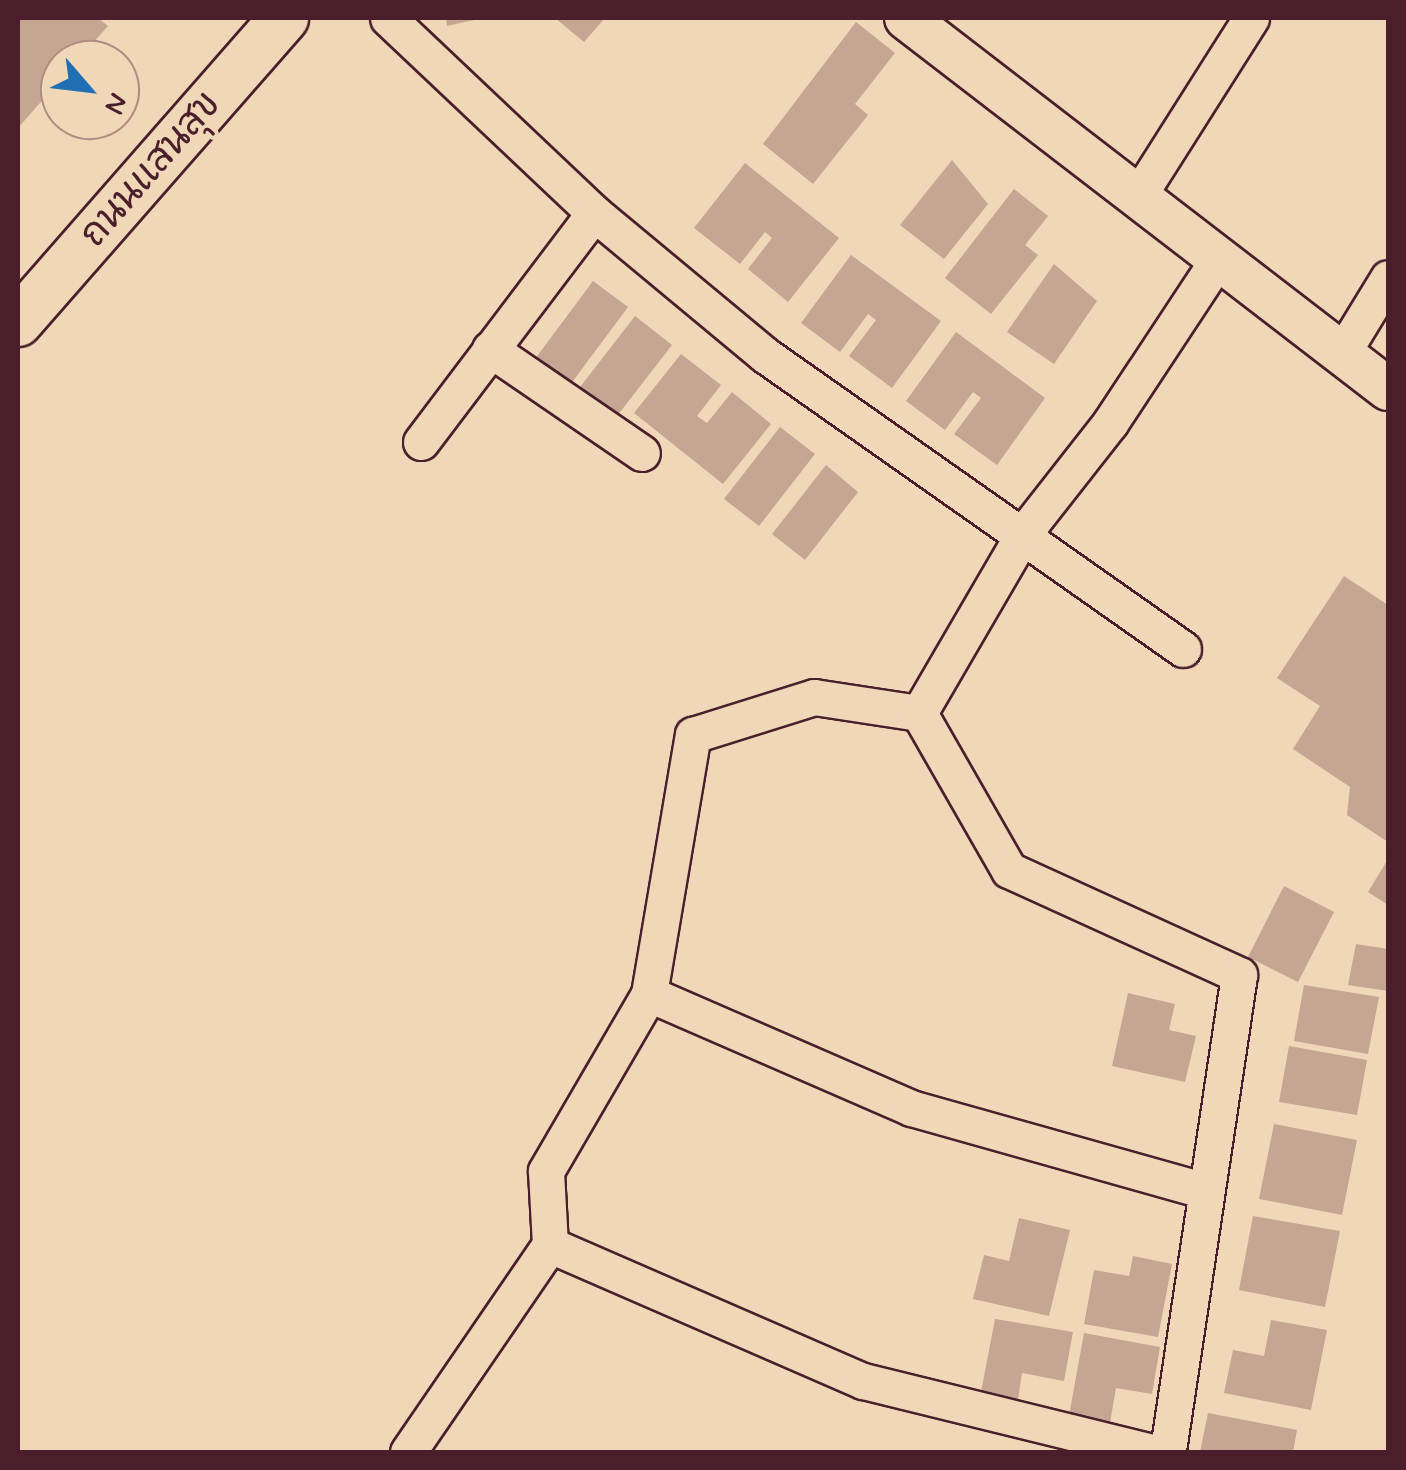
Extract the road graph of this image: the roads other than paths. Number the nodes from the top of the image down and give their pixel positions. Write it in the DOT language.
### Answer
graph roads {
  1 [pos="284,18"];
  2 [pos="388,18"];
  3 [pos="906,18"];
  4 [pos="1251,18"];
  5 [pos="1140,193"];
  6 [pos="594,213"];
  7 [pos="1220,256"];
  8 [pos="1388,278"];
  9 [pos="18,322"];
  10 [pos="490,349"];
  11 [pos="1341,356"];
  12 [pos="1388,389"];
  13 [pos="421,442"];
  14 [pos="642,452"];
  15 [pos="1023,534"];
  16 [pos="1183,649"];
  17 [pos="919,713"];
  18 [pos="648,994"];
  19 [pos="1206,1191"];
  20 [pos="550,1244"];
  21 [pos="408,1452"];
  22 [pos="1151,1452"];
  23 [pos="1168,1452"];
  1 -- 9 [label="main road, ถนนแสนสุข"];
  2 -- 6 [label="street"];
  3 -- 5 [label="street"];
  4 -- 5 [label="street"];
  5 -- 7 [label="street"];
  6 -- 10 [label="street"];
  6 -- 15 [label="street"];
  7 -- 11 [label="street"];
  7 -- 15 [label="street"];
  8 -- 11 [label="street"];
  10 -- 13 [label="street"];
  10 -- 14 [label="street"];
  11 -- 12 [label="street"];
  15 -- 16 [label="street"];
  15 -- 17 [label="street"];
  17 -- 18 [label="street"];
  17 -- 19 [label="street"];
  18 -- 19 [label="street"];
  18 -- 20 [label="street"];
  19 -- 23 [label="street"];
  20 -- 21 [label="street"];
  20 -- 22 [label="street"];
}
